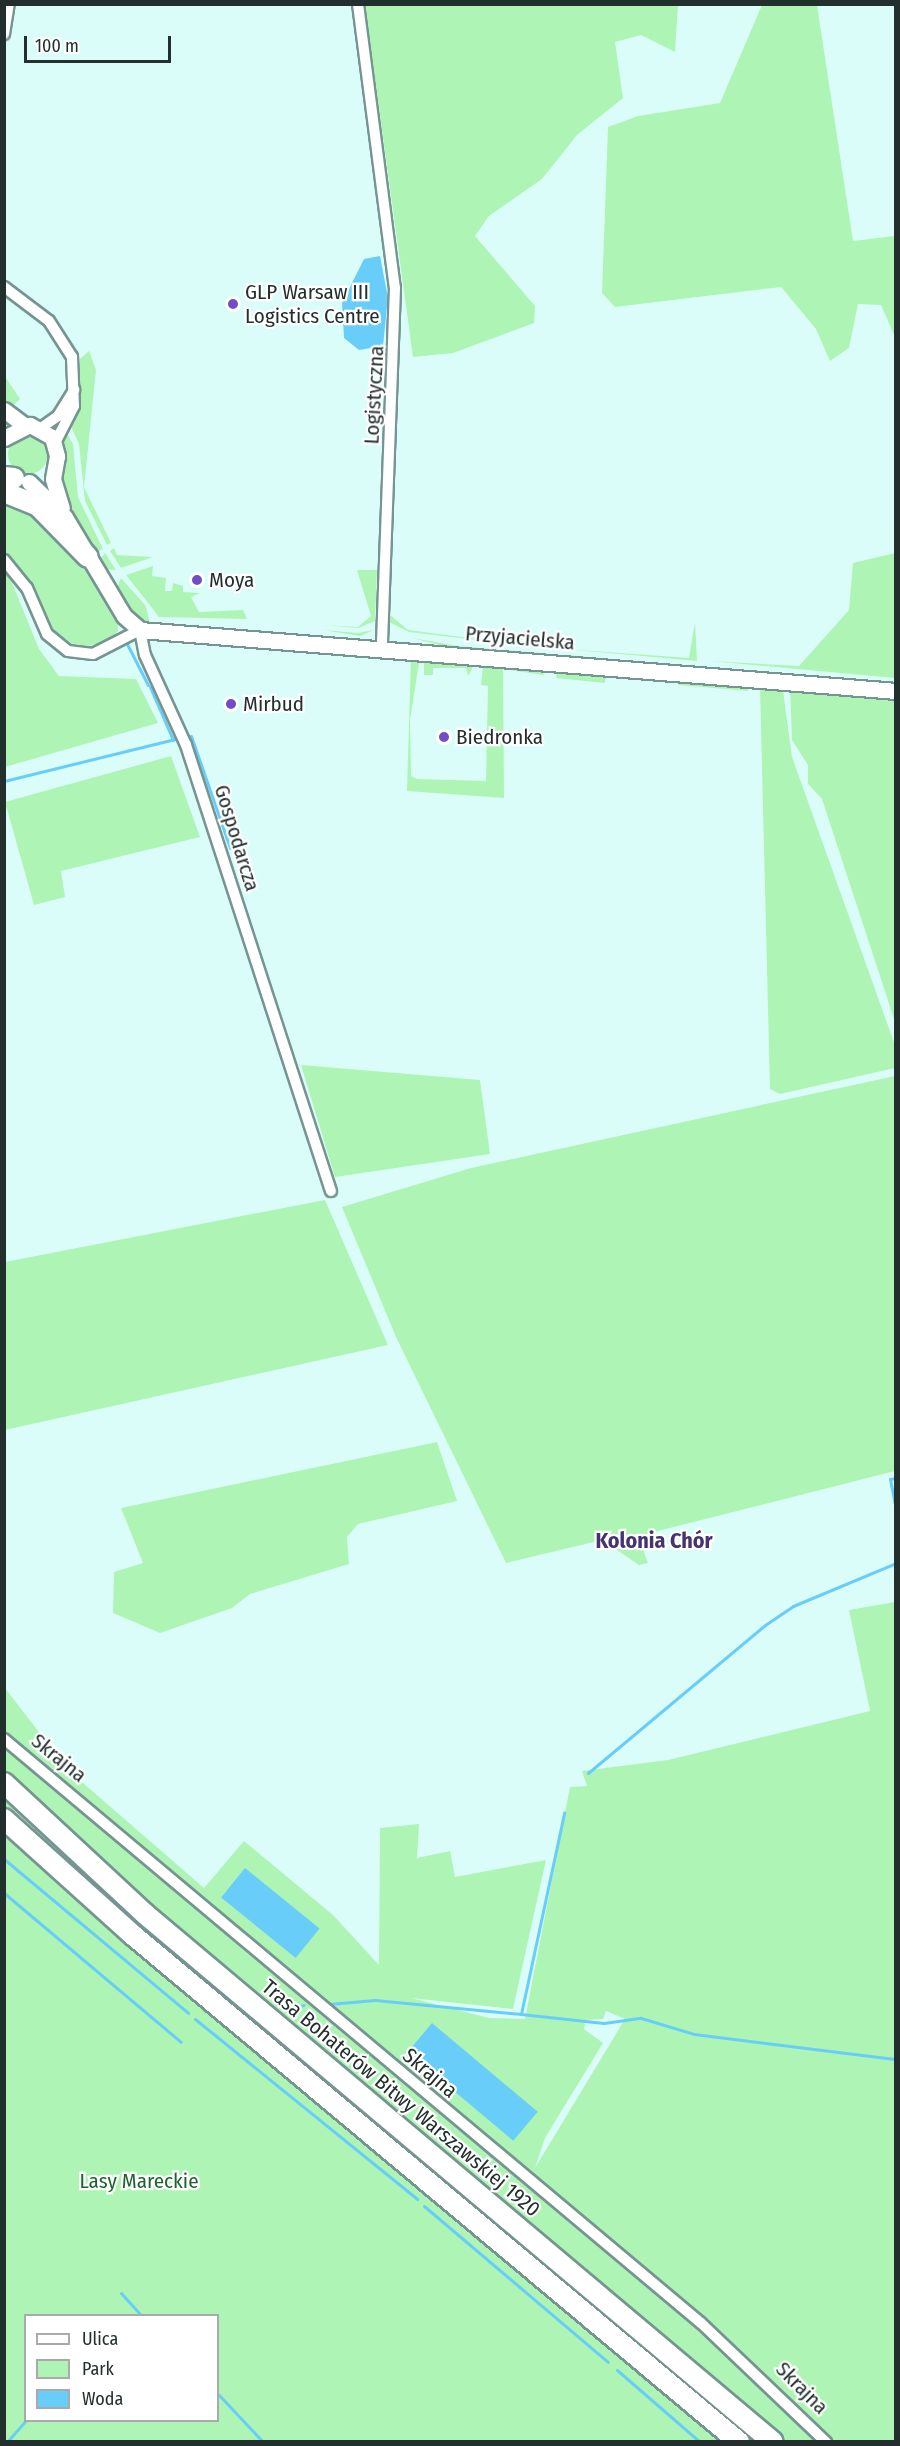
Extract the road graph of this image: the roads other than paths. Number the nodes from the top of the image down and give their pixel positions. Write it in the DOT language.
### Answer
graph roads {
  1 [pos="9,4"];
  2 [pos="358,4"];
  3 [pos="4,34"];
  4 [pos="4,287"];
  5 [pos="74,390"];
  6 [pos="4,410"];
  7 [pos="24,425"];
  8 [pos="41,428"];
  9 [pos="5,437"];
  10 [pos="55,443"];
  11 [pos="53,468"];
  12 [pos="11,480"];
  13 [pos="64,517"];
  14 [pos="88,557"];
  15 [pos="4,560"];
  16 [pos="140,630"];
  17 [pos="382,646"];
  18 [pos="896,691"];
  19 [pos="331,1191"];
  20 [pos="4,1739"];
  21 [pos="4,1783"];
  22 [pos="4,1819"];
  23 [pos="738,2442"];
  24 [pos="773,2442"];
  25 [pos="826,2442"];
  1 -- 3 [label="street"];
  2 -- 17 [label="street, Logistyczna"];
  4 -- 5 [label="street"];
  5 -- 8 [label="street"];
  5 -- 10 [label="street"];
  6 -- 7 [label="street"];
  7 -- 8 [label="street"];
  7 -- 9 [label="street"];
  8 -- 10 [label="street"];
  10 -- 11 [label="street"];
  11 -- 12 [label="street"];
  11 -- 13 [label="street"];
  12 -- 13 [label="street"];
  12 -- 14 [label="highway"];
  13 -- 14 [label="street"];
  14 -- 16 [label="street"];
  15 -- 16 [label="street"];
  16 -- 17 [label="street, Przyjacielska"];
  16 -- 19 [label="street, Gospodarcza"];
  17 -- 18 [label="street, Przyjacielska"];
  20 -- 25 [label="street, Skrajna"];
  21 -- 24 [label="highway, Trasa Bohaterów Bitwy Warszawskiej 1920"];
  22 -- 23 [label="highway"];
}
